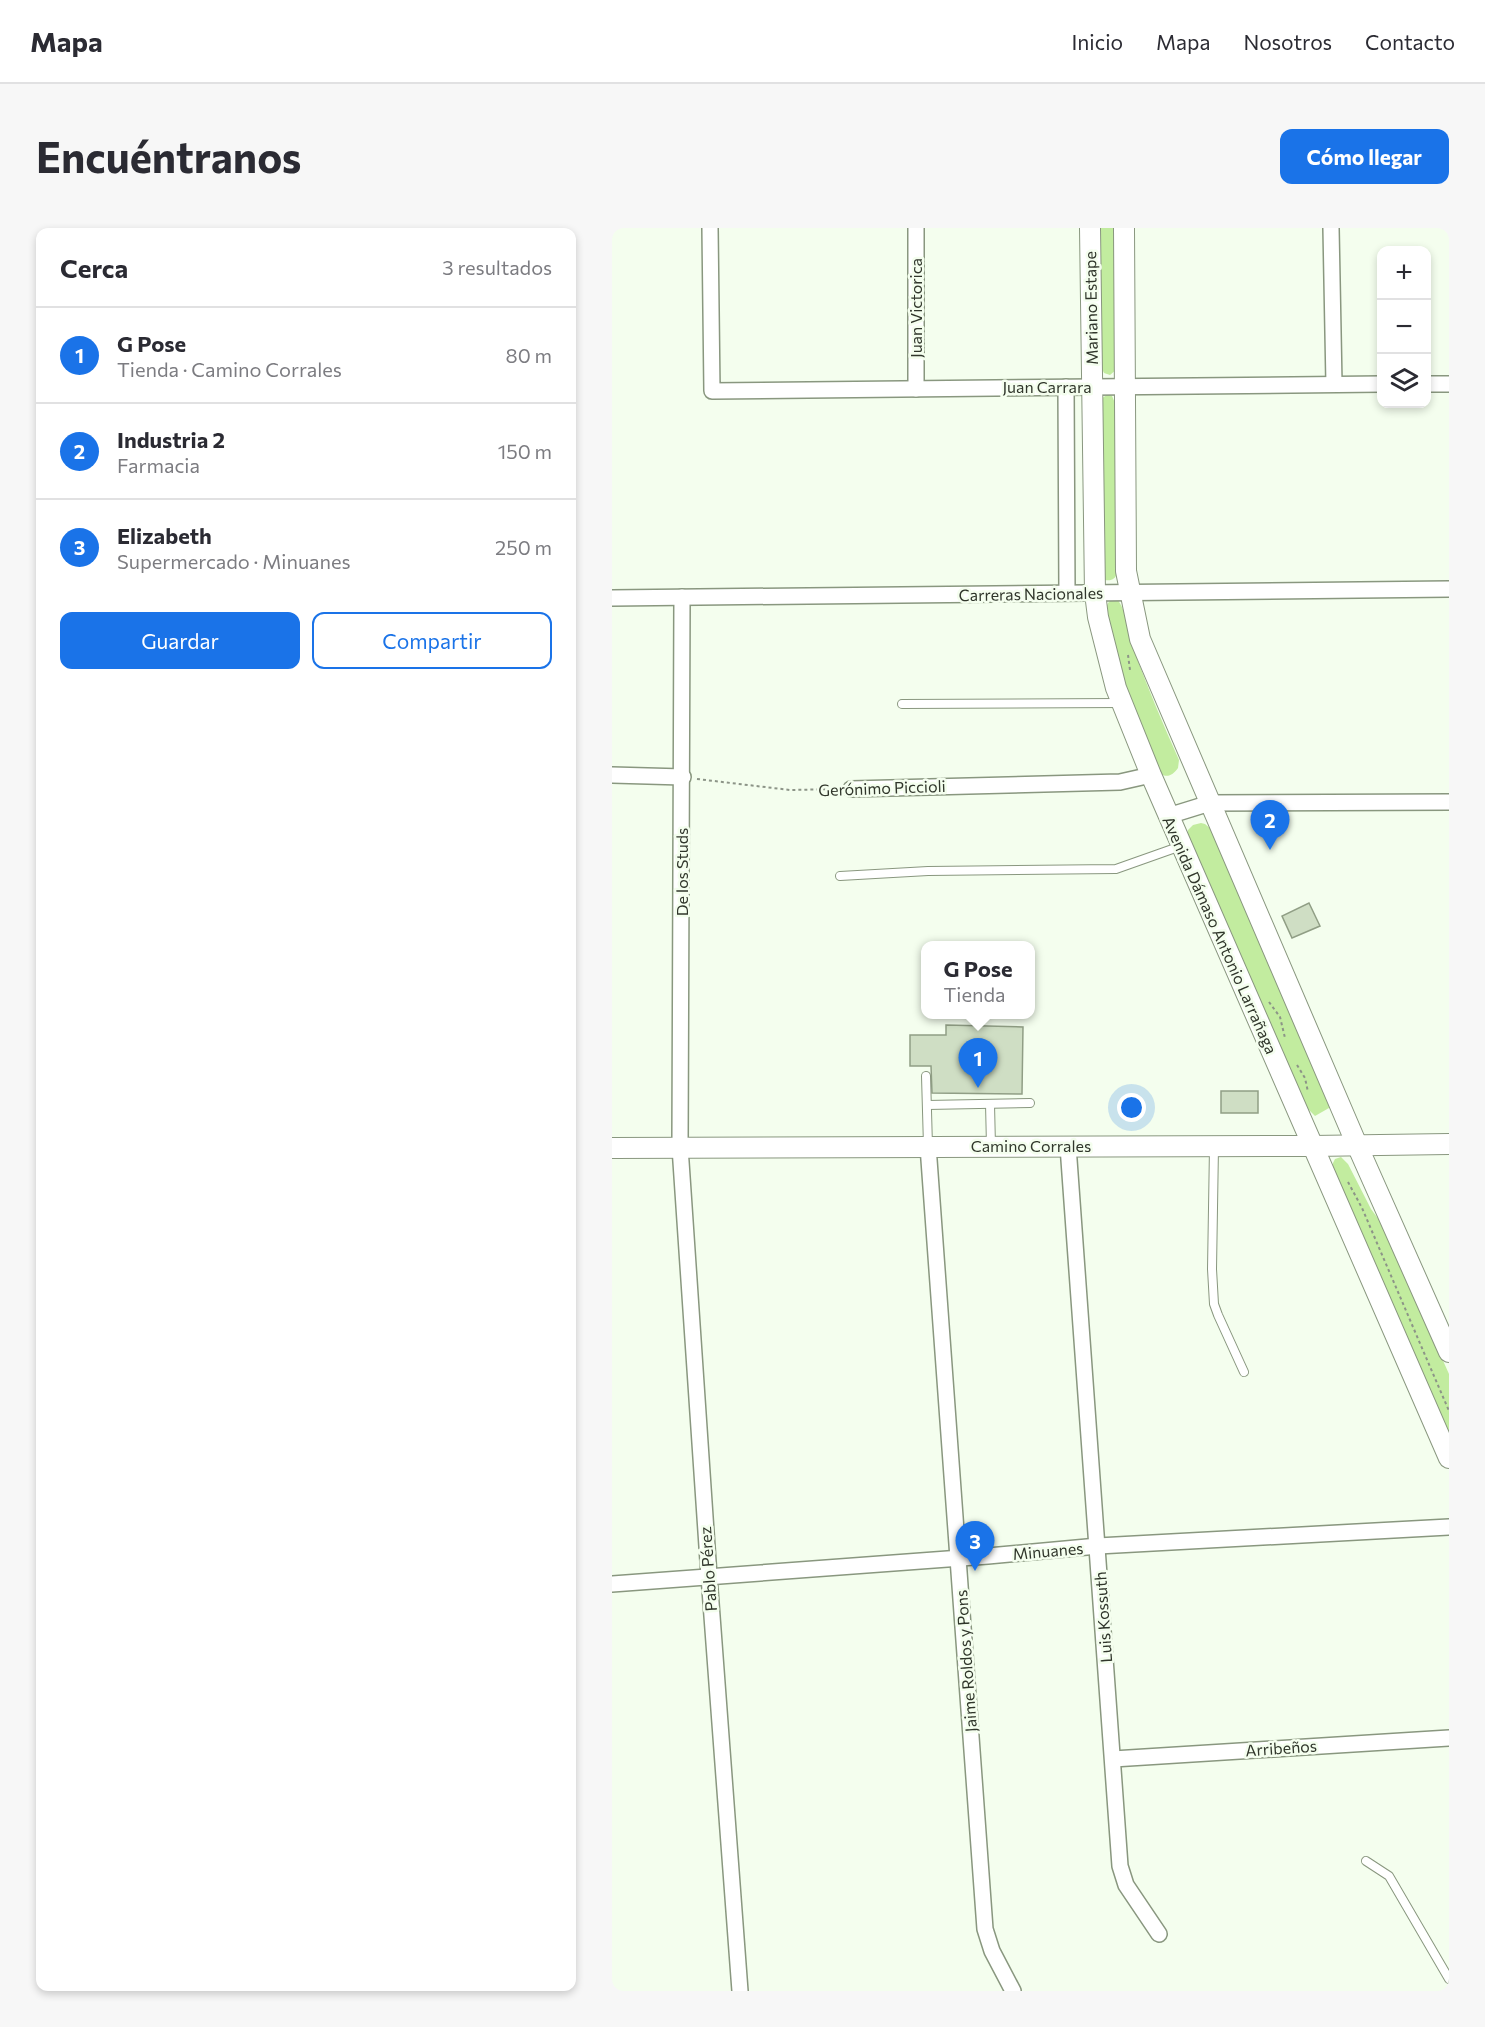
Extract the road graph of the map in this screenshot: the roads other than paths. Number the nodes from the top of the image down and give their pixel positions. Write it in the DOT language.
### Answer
graph roads {
  1 [pos="710,228"];
  2 [pos="915,228"];
  3 [pos="1090,228"];
  4 [pos="1124,228"];
  5 [pos="1331,228"];
  6 [pos="1334,384"];
  7 [pos="1377,384"];
  8 [pos="1431,384"];
  9 [pos="1449,384"];
  10 [pos="1125,386"];
  11 [pos="1066,387"];
  12 [pos="1092,387"];
  13 [pos="916,389"];
  14 [pos="1449,589"];
  15 [pos="1067,593"];
  16 [pos="1095,593"];
  17 [pos="1129,593"];
  18 [pos="682,597"];
  19 [pos="612,598"];
  20 [pos="1122,703"];
  21 [pos="902,704"];
  22 [pos="612,775"];
  23 [pos="1151,776"];
  24 [pos="682,777"];
  25 [pos="850,789"];
  26 [pos="1449,802"];
  27 [pos="1210,803"];
  28 [pos="1168,816"];
  29 [pos="1181,846"];
  30 [pos="840,876"];
  31 [pos="926,1076"];
  32 [pos="1029,1103"];
  33 [pos="990,1104"];
  34 [pos="927,1105"];
  35 [pos="1449,1143"];
  36 [pos="1357,1145"];
  37 [pos="928,1146"];
  38 [pos="991,1146"];
  39 [pos="1068,1146"];
  40 [pos="1214,1146"];
  41 [pos="1312,1146"];
  42 [pos="680,1147"];
  43 [pos="612,1148"];
  44 [pos="1449,1352"];
  45 [pos="1244,1372"];
  46 [pos="1449,1458"];
  47 [pos="1449,1527"];
  48 [pos="1098,1546"];
  49 [pos="959,1559"];
  50 [pos="709,1576"];
  51 [pos="612,1584"];
  52 [pos="1449,1738"];
  53 [pos="1113,1759"];
  54 [pos="1366,1861"];
  55 [pos="1159,1934"];
  56 [pos="1449,1980"];
  57 [pos="740,1991"];
  58 [pos="1013,1991"];
  1 -- 13 [label="street, Juan Carrara"];
  2 -- 13 [label="street, Juan Victorica"];
  3 -- 12 [label="street, Mariano Estape"];
  4 -- 10 [label="street, Mariano Estape"];
  5 -- 6 [label="street"];
  6 -- 7 [label="street, Juan Carrara"];
  6 -- 10 [label="street, Juan Carrara"];
  8 -- 9 [label="street"];
  10 -- 12 [label="street, Juan Carrara"];
  10 -- 17 [label="street"];
  11 -- 12 [label="street, Juan Carrara"];
  11 -- 13 [label="street, Juan Carrara"];
  11 -- 15 [label="street"];
  12 -- 16 [label="street, Avenida Dámaso Antonio Larrañaga"];
  14 -- 17 [label="street, Carreras Nacionales"];
  15 -- 16 [label="street, Carreras Nacionales"];
  15 -- 18 [label="street, Carreras Nacionales"];
  16 -- 17 [label="street, Carreras Nacionales"];
  16 -- 20 [label="street, Avenida Dámaso Antonio Larrañaga"];
  17 -- 27 [label="street"];
  18 -- 19 [label="street, Carreras Nacionales"];
  18 -- 24 [label="street, De los Studs"];
  20 -- 21 [label="lane"];
  20 -- 23 [label="street, Avenida Dámaso Antonio Larrañaga"];
  22 -- 24 [label="street"];
  23 -- 25 [label="street, Gerónimo Piccioli"];
  23 -- 28 [label="street, Avenida Dámaso Antonio Larrañaga"];
  24 -- 42 [label="street, De los Studs"];
  26 -- 27 [label="street"];
  27 -- 28 [label="street"];
  27 -- 36 [label="street"];
  28 -- 29 [label="street, Avenida Dámaso Antonio Larrañaga"];
  29 -- 30 [label="lane"];
  29 -- 41 [label="street, Avenida Dámaso Antonio Larrañaga"];
  31 -- 34 [label="lane"];
  32 -- 33 [label="lane"];
  33 -- 34 [label="lane"];
  33 -- 38 [label="lane"];
  34 -- 37 [label="lane"];
  35 -- 36 [label="street, Camino Corrales"];
  36 -- 41 [label="street, Camino Corrales"];
  36 -- 44 [label="street"];
  37 -- 38 [label="street, Camino Corrales"];
  37 -- 42 [label="street, Camino Corrales"];
  37 -- 49 [label="street, Jaime Roldos y Pons"];
  38 -- 39 [label="street, Camino Corrales"];
  39 -- 40 [label="street, Camino Corrales"];
  39 -- 48 [label="street, Luis Kossuth"];
  40 -- 41 [label="street, Camino Corrales"];
  40 -- 45 [label="lane"];
  41 -- 46 [label="street, Avenida Dámaso Antonio Larrañaga"];
  42 -- 43 [label="street, Camino Corrales"];
  42 -- 50 [label="street, Pablo Pérez"];
  47 -- 48 [label="street, Minuanes"];
  48 -- 49 [label="street, Minuanes"];
  48 -- 53 [label="street, Luis Kossuth"];
  49 -- 50 [label="street, Minuanes"];
  49 -- 58 [label="street, Jaime Roldos y Pons"];
  50 -- 51 [label="street, Minuanes"];
  50 -- 57 [label="street, Pablo Pérez"];
  52 -- 53 [label="street, Arribeños"];
  53 -- 55 [label="street, Luis Kossuth"];
  54 -- 56 [label="lane"];
}
